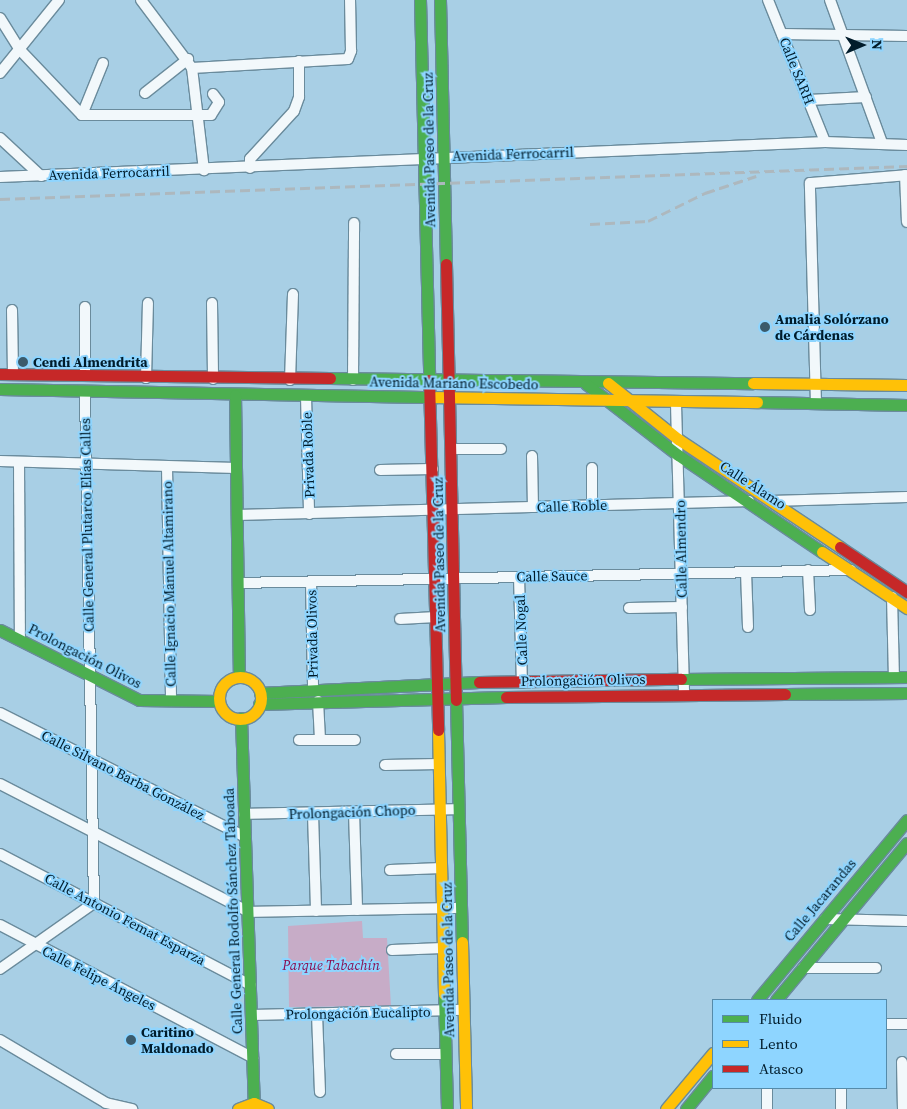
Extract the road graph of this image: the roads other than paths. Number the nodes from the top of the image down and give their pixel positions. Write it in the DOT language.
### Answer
graph roads {
  1 [pos="59,0"];
  2 [pos="142,0"];
  3 [pos="350,0"];
  4 [pos="420,0"];
  5 [pos="440,0"];
  6 [pos="768,0"];
  7 [pos="830,0"];
  8 [pos="0,18"];
  9 [pos="782,34"];
  10 [pos="843,35"];
  11 [pos="907,36"];
  12 [pos="21,51"];
  13 [pos="299,61"];
  14 [pos="103,63"];
  15 [pos="190,63"];
  16 [pos="0,73"];
  17 [pos="145,93"];
  18 [pos="214,94"];
  19 [pos="866,97"];
  20 [pos="809,100"];
  21 [pos="201,114"];
  22 [pos="82,115"];
  23 [pos="0,138"];
  24 [pos="825,142"];
  25 [pos="882,144"];
  26 [pos="907,145"];
  27 [pos="445,157"];
  28 [pos="423,160"];
  29 [pos="250,168"];
  30 [pos="204,170"];
  31 [pos="906,175"];
  32 [pos="41,176"];
  33 [pos="0,177"];
  34 [pos="907,222"];
  35 [pos="354,223"];
  36 [pos="293,294"];
  37 [pos="148,303"];
  38 [pos="212,303"];
  39 [pos="85,307"];
  40 [pos="12,310"];
  41 [pos="0,374"];
  42 [pos="13,374"];
  43 [pos="85,376"];
  44 [pos="146,378"];
  45 [pos="213,379"];
  46 [pos="290,380"];
  47 [pos="353,380"];
  48 [pos="431,383"];
  49 [pos="450,383"];
  50 [pos="608,383"];
  51 [pos="586,384"];
  52 [pos="816,384"];
  53 [pos="907,385"];
  54 [pos="0,390"];
  55 [pos="85,391"];
  56 [pos="235,394"];
  57 [pos="306,396"];
  58 [pos="431,398"];
  59 [pos="451,398"];
  60 [pos="603,402"];
  61 [pos="626,402"];
  62 [pos="676,404"];
  63 [pos="816,404"];
  64 [pos="907,405"];
  65 [pos="678,439"];
  66 [pos="451,449"];
  67 [pos="501,449"];
  68 [pos="678,455"];
  69 [pos="532,456"];
  70 [pos="0,461"];
  71 [pos="19,462"];
  72 [pos="86,464"];
  73 [pos="167,467"];
  74 [pos="236,468"];
  75 [pos="592,468"];
  76 [pos="432,469"];
  77 [pos="380,470"];
  78 [pos="907,497"];
  79 [pos="751,501"];
  80 [pos="776,501"];
  81 [pos="679,503"];
  82 [pos="592,506"];
  83 [pos="533,507"];
  84 [pos="453,509"];
  85 [pos="433,510"];
  86 [pos="309,514"];
  87 [pos="237,515"];
  88 [pos="860,566"];
  89 [pos="808,570"];
  90 [pos="746,572"];
  91 [pos="681,573"];
  92 [pos="519,577"];
  93 [pos="454,578"];
  94 [pos="435,579"];
  95 [pos="311,581"];
  96 [pos="238,583"];
  97 [pos="907,592"];
  98 [pos="892,597"];
  99 [pos="682,607"];
  100 [pos="629,608"];
  101 [pos="907,608"];
  102 [pos="810,610"];
  103 [pos="436,617"];
  104 [pos="400,618"];
  105 [pos="748,627"];
  106 [pos="0,630"];
  107 [pos="20,640"];
  108 [pos="89,675"];
  109 [pos="239,677"];
  110 [pos="684,677"];
  111 [pos="843,677"];
  112 [pos="894,677"];
  113 [pos="907,677"];
  114 [pos="588,680"];
  115 [pos="437,682"];
  116 [pos="458,682"];
  117 [pos="522,683"];
  118 [pos="313,687"];
  119 [pos="907,693"];
  120 [pos="684,694"];
  121 [pos="843,694"];
  122 [pos="589,695"];
  123 [pos="457,697"];
  124 [pos="260,698"];
  125 [pos="437,698"];
  126 [pos="171,701"];
  127 [pos="219,701"];
  128 [pos="318,701"];
  129 [pos="0,713"];
  130 [pos="241,718"];
  131 [pos="299,740"];
  132 [pos="320,740"];
  133 [pos="355,740"];
  134 [pos="94,761"];
  135 [pos="439,764"];
  136 [pos="385,765"];
  137 [pos="0,784"];
  138 [pos="459,809"];
  139 [pos="440,810"];
  140 [pos="354,812"];
  141 [pos="244,814"];
  142 [pos="313,814"];
  143 [pos="907,820"];
  144 [pos="96,836"];
  145 [pos="246,837"];
  146 [pos="907,843"];
  147 [pos="0,854"];
  148 [pos="442,868"];
  149 [pos="390,870"];
  150 [pos="94,904"];
  151 [pos="461,908"];
  152 [pos="443,909"];
  153 [pos="357,910"];
  154 [pos="316,911"];
  155 [pos="249,912"];
  156 [pos="824,919"];
  157 [pos="907,921"];
  158 [pos="840,922"];
  159 [pos="0,925"];
  160 [pos="36,945"];
  161 [pos="443,948"];
  162 [pos="392,950"];
  163 [pos="803,968"];
  164 [pos="876,968"];
  165 [pos="0,969"];
  166 [pos="251,985"];
  167 [pos="758,999"];
  168 [pos="777,999"];
  169 [pos="446,1010"];
  170 [pos="464,1010"];
  171 [pos="317,1014"];
  172 [pos="252,1015"];
  173 [pos="887,1024"];
  174 [pos="907,1024"];
  175 [pos="0,1040"];
  176 [pos="396,1054"];
  177 [pos="446,1054"];
  178 [pos="712,1054"];
  179 [pos="252,1058"];
  180 [pos="902,1062"];
  181 [pos="712,1077"];
  182 [pos="767,1089"];
  183 [pos="841,1089"];
  184 [pos="320,1092"];
  185 [pos="254,1103"];
  186 [pos="105,1106"];
  187 [pos="132,1109"];
  188 [pos="238,1109"];
  189 [pos="268,1109"];
  190 [pos="447,1109"];
  191 [pos="466,1109"];
  192 [pos="666,1109"];
  193 [pos="686,1109"];
  194 [pos="767,1109"];
  195 [pos="841,1109"];
  196 [pos="903,1109"];
  1 -- 12 [label="street"];
  2 -- 15 [label="street"];
  3 -- 13 [label="street"];
  4 -- 28 [label="main road, Avenida Paseo de la Cruz"];
  5 -- 27 [label="main road, Avenida Paseo de la Cruz"];
  6 -- 9 [label="street, Calle SARH"];
  7 -- 10 [label="street"];
  8 -- 12 [label="street"];
  9 -- 10 [label="street"];
  9 -- 20 [label="street, Calle SARH"];
  10 -- 11 [label="street"];
  10 -- 19 [label="street"];
  12 -- 16 [label="street"];
  12 -- 22 [label="street"];
  13 -- 15 [label="street"];
  13 -- 29 [label="street"];
  14 -- 22 [label="street"];
  15 -- 17 [label="street"];
  15 -- 21 [label="street"];
  18 -- 21 [label="street"];
  19 -- 20 [label="street"];
  19 -- 25 [label="street"];
  20 -- 24 [label="street, Calle SARH"];
  21 -- 22 [label="street"];
  21 -- 30 [label="street"];
  23 -- 32 [label="street"];
  24 -- 25 [label="street, Avenida Ferrocarril"];
  24 -- 27 [label="street, Avenida Ferrocarril"];
  25 -- 26 [label="street, Avenida Ferrocarril"];
  27 -- 28 [label="street, Avenida Ferrocarril"];
  27 -- 49 [label="main road, Avenida Paseo de la Cruz"];
  28 -- 29 [label="street, Avenida Ferrocarril"];
  28 -- 48 [label="main road, Avenida Paseo de la Cruz"];
  29 -- 30 [label="street, Avenida Ferrocarril"];
  30 -- 32 [label="street, Avenida Ferrocarril"];
  31 -- 34 [label="street"];
  31 -- 52 [label="street"];
  32 -- 33 [label="street, Avenida Ferrocarril"];
  35 -- 47 [label="street"];
  36 -- 46 [label="street"];
  37 -- 44 [label="street"];
  38 -- 45 [label="street"];
  39 -- 43 [label="street"];
  40 -- 42 [label="street"];
  41 -- 42 [label="main road, Avenida Mariano Escobedo"];
  42 -- 43 [label="main road, Avenida Mariano Escobedo"];
  43 -- 44 [label="main road, Avenida Mariano Escobedo"];
  44 -- 45 [label="main road, Avenida Mariano Escobedo"];
  45 -- 46 [label="main road, Avenida Mariano Escobedo"];
  46 -- 47 [label="main road, Avenida Mariano Escobedo"];
  47 -- 48 [label="main road, Avenida Mariano Escobedo"];
  48 -- 49 [label="main road, Avenida Mariano Escobedo"];
  48 -- 58 [label="main road, Avenida Paseo de la Cruz"];
  49 -- 51 [label="main road, Avenida Mariano Escobedo"];
  49 -- 59 [label="main road, Avenida Paseo de la Cruz"];
  50 -- 51 [label="main road, Avenida Mariano Escobedo"];
  50 -- 52 [label="main road, Avenida Mariano Escobedo"];
  50 -- 61 [label="main road, Calle Álamo"];
  51 -- 60 [label="main road, Calle Álamo"];
  52 -- 53 [label="main road, Avenida Mariano Escobedo"];
  52 -- 63 [label="street"];
  54 -- 55 [label="main road, Avenida Mariano Escobedo"];
  55 -- 56 [label="main road, Avenida Mariano Escobedo"];
  55 -- 72 [label="street, Calle General Plutarco Elías Calles"];
  56 -- 57 [label="main road, Avenida Mariano Escobedo"];
  56 -- 74 [label="main road"];
  57 -- 58 [label="main road, Avenida Mariano Escobedo"];
  57 -- 86 [label="street, Privada Roble"];
  58 -- 59 [label="main road, Avenida Mariano Escobedo"];
  58 -- 76 [label="main road, Avenida Paseo de la Cruz"];
  59 -- 60 [label="main road, Avenida Mariano Escobedo"];
  59 -- 66 [label="main road, Avenida Paseo de la Cruz"];
  60 -- 61 [label="main road, Avenida Mariano Escobedo"];
  60 -- 68 [label="main road, Calle Álamo"];
  61 -- 62 [label="main road, Avenida Mariano Escobedo"];
  61 -- 65 [label="main road, Calle Álamo"];
  62 -- 63 [label="main road, Avenida Mariano Escobedo"];
  62 -- 65 [label="street, Calle Almendro"];
  63 -- 64 [label="main road, Avenida Mariano Escobedo"];
  65 -- 68 [label="street, Calle Almendro"];
  65 -- 80 [label="main road, Calle Álamo"];
  66 -- 67 [label="street"];
  66 -- 84 [label="main road, Avenida Paseo de la Cruz"];
  68 -- 79 [label="main road, Calle Álamo"];
  68 -- 81 [label="street, Calle Almendro"];
  69 -- 83 [label="street"];
  70 -- 71 [label="street"];
  71 -- 72 [label="street"];
  71 -- 107 [label="street"];
  72 -- 73 [label="street"];
  72 -- 108 [label="street, Calle General Plutarco Elías Calles"];
  73 -- 74 [label="street"];
  73 -- 126 [label="street, Calle Ignacio Manuel Altamirano"];
  74 -- 87 [label="main road"];
  75 -- 82 [label="street"];
  76 -- 77 [label="street"];
  76 -- 85 [label="main road, Avenida Paseo de la Cruz"];
  78 -- 80 [label="street, Calle Roble"];
  79 -- 80 [label="street, Calle Roble"];
  79 -- 81 [label="street, Calle Roble"];
  79 -- 88 [label="main road, Calle Álamo"];
  80 -- 88 [label="main road, Calle Álamo"];
  81 -- 82 [label="street, Calle Roble"];
  81 -- 91 [label="street, Calle Almendro"];
  82 -- 83 [label="street, Calle Roble"];
  83 -- 84 [label="street, Calle Roble"];
  84 -- 85 [label="street, Calle Roble"];
  84 -- 93 [label="main road, Avenida Paseo de la Cruz"];
  85 -- 86 [label="street, Calle Roble"];
  85 -- 94 [label="main road, Avenida Paseo de la Cruz"];
  86 -- 87 [label="street, Calle Roble"];
  87 -- 96 [label="main road"];
  88 -- 89 [label="street, Calle Sauce"];
  88 -- 97 [label="main road, Calle Álamo"];
  88 -- 98 [label="main road, Calle Álamo"];
  89 -- 90 [label="street, Calle Sauce"];
  89 -- 102 [label="street"];
  90 -- 91 [label="street, Calle Sauce"];
  90 -- 105 [label="street"];
  91 -- 92 [label="street, Calle Sauce"];
  91 -- 99 [label="street, Calle Almendro"];
  92 -- 93 [label="street, Calle Sauce"];
  92 -- 117 [label="street, Calle Nogal"];
  93 -- 94 [label="street, Calle Sauce"];
  93 -- 116 [label="main road, Avenida Paseo de la Cruz"];
  94 -- 95 [label="street, Calle Sauce"];
  94 -- 103 [label="main road, Avenida Paseo de la Cruz"];
  95 -- 96 [label="street, Calle Sauce"];
  95 -- 118 [label="street, Privada Olivos"];
  96 -- 109 [label="main road"];
  98 -- 101 [label="main road, Calle Álamo"];
  98 -- 112 [label="street"];
  99 -- 100 [label="street"];
  99 -- 110 [label="street, Calle Almendro"];
  103 -- 104 [label="street"];
  103 -- 115 [label="main road, Avenida Paseo de la Cruz"];
  106 -- 107 [label="main road, Prolongación Olivos"];
  107 -- 108 [label="main road, Prolongación Olivos"];
  108 -- 126 [label="main road, Prolongación Olivos"];
  108 -- 134 [label="street, Calle General Plutarco Elías Calles"];
  109 -- 124 [label="main road"];
  109 -- 127 [label="main road"];
  110 -- 111 [label="main road, Prolongación Olivos"];
  110 -- 114 [label="main road, Prolongación Olivos"];
  110 -- 120 [label="street, Calle Almendro"];
  111 -- 112 [label="main road, Prolongación Olivos"];
  111 -- 121 [label="main road"];
  112 -- 113 [label="main road, Prolongación Olivos"];
  114 -- 117 [label="main road, Prolongación Olivos"];
  114 -- 122 [label="main road"];
  115 -- 116 [label="main road, Prolongación Olivos"];
  115 -- 118 [label="main road, Prolongación Olivos"];
  115 -- 125 [label="main road, Avenida Paseo de la Cruz"];
  116 -- 117 [label="main road, Prolongación Olivos"];
  116 -- 123 [label="main road, Avenida Paseo de la Cruz"];
  118 -- 124 [label="main road, Prolongación Olivos"];
  119 -- 121 [label="main road, Prolongación Olivos"];
  120 -- 121 [label="main road, Prolongación Olivos"];
  120 -- 122 [label="main road, Prolongación Olivos"];
  122 -- 123 [label="main road, Prolongación Olivos"];
  123 -- 125 [label="main road, Prolongación Olivos"];
  123 -- 138 [label="main road, Avenida Paseo de la Cruz"];
  124 -- 128 [label="main road, Prolongación Olivos"];
  124 -- 130 [label="main road"];
  125 -- 128 [label="main road, Prolongación Olivos"];
  125 -- 135 [label="main road, Avenida Paseo de la Cruz"];
  126 -- 127 [label="main road, Prolongación Olivos"];
  127 -- 130 [label="main road"];
  128 -- 132 [label="street"];
  129 -- 134 [label="street, Calle Silvano Barba González"];
  130 -- 141 [label="main road, Calle General Rodolfo Sánchez Taboada"];
  131 -- 132 [label="street"];
  132 -- 133 [label="street"];
  134 -- 144 [label="street, Calle General Plutarco Elías Calles"];
  134 -- 145 [label="street, Calle Silvano Barba González"];
  135 -- 136 [label="street"];
  135 -- 139 [label="main road, Avenida Paseo de la Cruz"];
  137 -- 144 [label="street"];
  138 -- 139 [label="street, Prolongación Chopo"];
  138 -- 151 [label="main road, Avenida Paseo de la Cruz"];
  139 -- 140 [label="street, Prolongación Chopo"];
  139 -- 148 [label="main road, Avenida Paseo de la Cruz"];
  140 -- 142 [label="street, Prolongación Chopo"];
  140 -- 153 [label="street"];
  141 -- 142 [label="street, Prolongación Chopo"];
  141 -- 145 [label="main road, Calle General Rodolfo Sánchez Taboada"];
  142 -- 154 [label="street"];
  143 -- 156 [label="main road, Calle Jacarandas"];
  144 -- 150 [label="street, Calle General Plutarco Elías Calles"];
  144 -- 155 [label="street"];
  145 -- 155 [label="main road, Calle General Rodolfo Sánchez Taboada"];
  146 -- 158 [label="main road"];
  147 -- 150 [label="street, Calle Antonio Femat Esparza"];
  148 -- 149 [label="street"];
  148 -- 152 [label="main road, Avenida Paseo de la Cruz"];
  150 -- 160 [label="street"];
  150 -- 166 [label="street, Calle Antonio Femat Esparza"];
  151 -- 152 [label="street"];
  151 -- 170 [label="main road, Avenida Paseo de la Cruz"];
  152 -- 153 [label="street"];
  152 -- 161 [label="main road, Avenida Paseo de la Cruz"];
  153 -- 154 [label="street"];
  154 -- 155 [label="street"];
  155 -- 166 [label="main road, Calle General Rodolfo Sánchez Taboada"];
  156 -- 158 [label="street"];
  156 -- 167 [label="main road, Calle Jacarandas"];
  157 -- 158 [label="street"];
  158 -- 163 [label="main road"];
  159 -- 160 [label="street, Calle Felipe Ángeles"];
  160 -- 165 [label="street"];
  160 -- 179 [label="street, Calle Felipe Ángeles"];
  161 -- 162 [label="street"];
  161 -- 169 [label="main road, Avenida Paseo de la Cruz"];
  163 -- 164 [label="street"];
  163 -- 168 [label="main road"];
  166 -- 172 [label="main road, Calle General Rodolfo Sánchez Taboada"];
  169 -- 170 [label="street, Prolongación Eucalipto"];
  169 -- 171 [label="street, Prolongación Eucalipto"];
  169 -- 177 [label="main road, Avenida Paseo de la Cruz"];
  170 -- 191 [label="main road, Avenida Paseo de la Cruz"];
  171 -- 172 [label="street, Prolongación Eucalipto"];
  171 -- 184 [label="street"];
  172 -- 179 [label="main road, Calle General Rodolfo Sánchez Taboada"];
  173 -- 174 [label="street"];
  175 -- 186 [label="street"];
  176 -- 177 [label="street"];
  177 -- 190 [label="main road, Avenida Paseo de la Cruz"];
  178 -- 192 [label="main road"];
  179 -- 185 [label="main road, Calle General Rodolfo Sánchez Taboada"];
  180 -- 196 [label="street"];
  181 -- 193 [label="main road"];
  182 -- 194 [label="street"];
  183 -- 195 [label="street"];
  185 -- 188 [label="main road"];
  185 -- 189 [label="main road"];
  186 -- 187 [label="street"];
}
